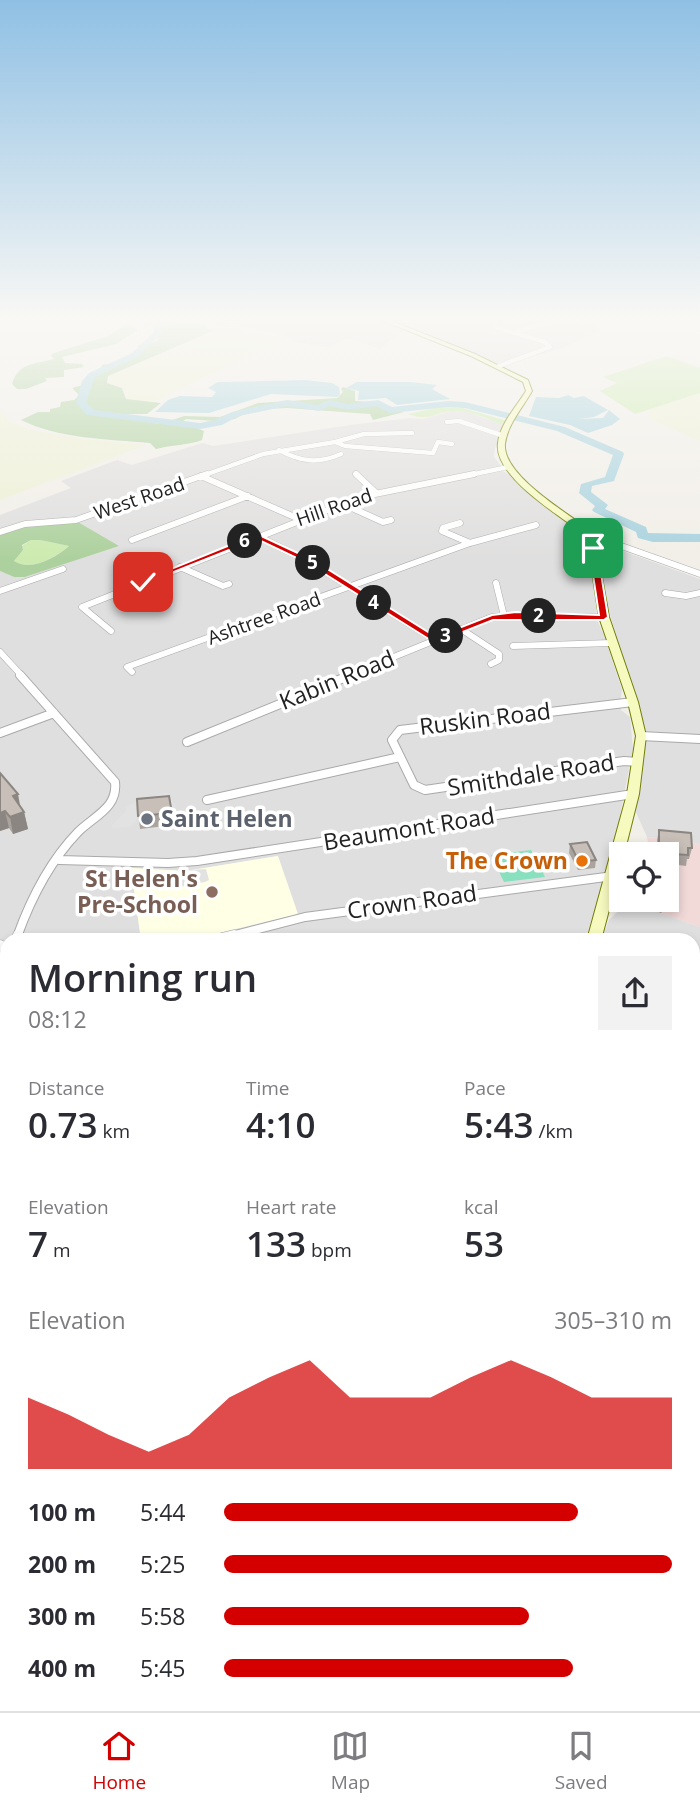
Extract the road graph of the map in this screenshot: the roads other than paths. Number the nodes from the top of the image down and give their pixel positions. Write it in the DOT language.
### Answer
graph roads {
  1 [pos="524,400"];
  2 [pos="447,422"];
  3 [pos="411,433"];
  4 [pos="504,436"];
  5 [pos="334,442"];
  6 [pos="452,444"];
  7 [pos="279,450"];
  8 [pos="433,453"];
  9 [pos="441,453"];
  10 [pos="341,454"];
  11 [pos="508,467"];
  12 [pos="356,474"];
  13 [pos="201,476"];
  14 [pos="375,492"];
  15 [pos="248,496"];
  16 [pos="341,503"];
  17 [pos="299,519"];
  18 [pos="391,520"];
  19 [pos="460,523"];
  20 [pos="530,525"];
  21 [pos="0,532"];
  22 [pos="257,536"];
  23 [pos="591,538"];
  24 [pos="132,541"];
  25 [pos="470,543"];
  26 [pos="180,567"];
  27 [pos="63,572"];
  28 [pos="700,575"];
  29 [pos="496,583"];
  30 [pos="229,584"];
  31 [pos="349,587"];
  32 [pos="0,591"];
  33 [pos="665,593"];
  34 [pos="700,593"];
  35 [pos="503,616"];
  36 [pos="604,617"];
  37 [pos="461,629"];
  38 [pos="106,630"];
  39 [pos="435,640"];
  40 [pos="611,643"];
  41 [pos="513,646"];
  42 [pos="0,652"];
  43 [pos="499,654"];
  44 [pos="507,659"];
  45 [pos="491,664"];
  46 [pos="132,672"];
  47 [pos="633,702"];
  48 [pos="54,713"];
  49 [pos="0,733"];
  50 [pos="641,736"];
  51 [pos="700,739"];
  52 [pos="187,742"];
  53 [pos="400,757"];
  54 [pos="638,762"];
  55 [pos="633,794"];
  56 [pos="207,800"];
  57 [pos="621,842"];
  58 [pos="59,860"];
  59 [pos="609,877"];
  60 [pos="609,889"];
  61 [pos="18,933"];
  62 [pos="242,933"];
  63 [pos="596,933"];
  1 -- 4 [label="street"];
  2 -- 4 [label="street"];
  3 -- 5 [label="street"];
  4 -- 11 [label="street"];
  5 -- 7 [label="street, West Road"];
  5 -- 8 [label="street"];
  6 -- 8 [label="street"];
  7 -- 10 [label="street"];
  7 -- 13 [label="street, West Road"];
  8 -- 9 [label="street"];
  11 -- 14 [label="street, Hill Road"];
  11 -- 23 [label="street"];
  12 -- 14 [label="street"];
  13 -- 15 [label="street"];
  13 -- 21 [label="street, West Road"];
  14 -- 16 [label="street, Hill Road"];
  15 -- 17 [label="street"];
  15 -- 24 [label="street"];
  16 -- 17 [label="street, Hill Road"];
  16 -- 18 [label="street"];
  17 -- 22 [label="street, Hill Road"];
  19 -- 25 [label="street"];
  20 -- 25 [label="street, Ashtree Road"];
  22 -- 26 [label="street, Hill Road"];
  22 -- 31 [label="street"];
  23 -- 28 [label="street"];
  23 -- 36 [label="street"];
  25 -- 31 [label="street, Ashtree Road"];
  26 -- 30 [label="street"];
  26 -- 38 [label="street, Hill Road"];
  27 -- 32 [label="street"];
  29 -- 35 [label="street"];
  31 -- 39 [label="street"];
  31 -- 46 [label="street, Ashtree Road"];
  33 -- 34 [label="street"];
  35 -- 36 [label="street, Kabin Road"];
  35 -- 37 [label="street, Kabin Road"];
  36 -- 40 [label="street"];
  37 -- 39 [label="street, Kabin Road"];
  37 -- 43 [label="street"];
  39 -- 52 [label="street, Kabin Road"];
  40 -- 41 [label="street"];
  40 -- 47 [label="street"];
  42 -- 48 [label="street"];
  43 -- 44 [label="street"];
  43 -- 45 [label="street"];
  47 -- 50 [label="street"];
  47 -- 53 [label="street, Ruskin Road"];
  48 -- 49 [label="street"];
  48 -- 58 [label="street"];
  50 -- 51 [label="street"];
  50 -- 54 [label="street"];
  53 -- 54 [label="street, Smithdale Road"];
  53 -- 56 [label="street, Ruskin Road"];
  54 -- 55 [label="street"];
  55 -- 57 [label="street"];
  55 -- 58 [label="street, Beaumont Road"];
  58 -- 61 [label="street"];
  59 -- 62 [label="street, Crown Road"];
  60 -- 63 [label="street"];
}
